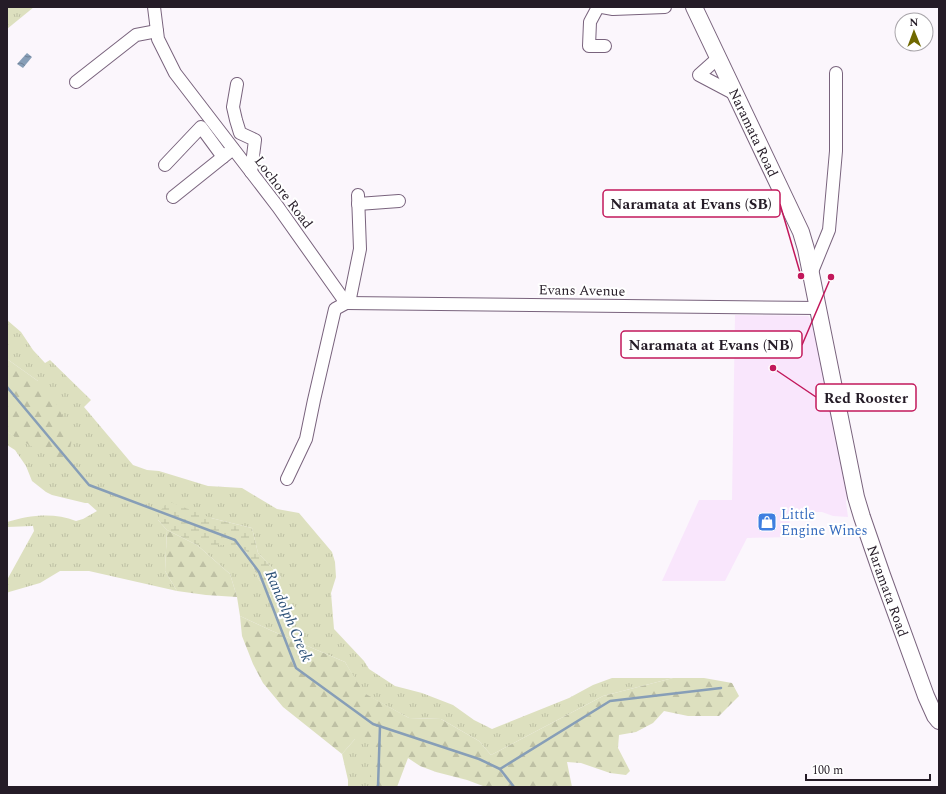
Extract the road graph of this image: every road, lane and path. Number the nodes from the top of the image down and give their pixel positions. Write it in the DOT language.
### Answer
graph roads {
  1 [pos="154,7"];
  2 [pos="598,7"];
  3 [pos="602,7"];
  4 [pos="665,7"];
  5 [pos="694,7"];
  6 [pos="157,31"];
  7 [pos="605,46"];
  8 [pos="718,58"];
  9 [pos="836,73"];
  10 [pos="76,82"];
  11 [pos="237,84"];
  12 [pos="735,94"];
  13 [pos="233,149"];
  14 [pos="223,157"];
  15 [pos="165,165"];
  16 [pos="251,172"];
  17 [pos="173,197"];
  18 [pos="399,200"];
  19 [pos="811,274"];
  20 [pos="347,303"];
  21 [pos="818,308"];
  22 [pos="287,479"];
  23 [pos="939,721"];
  1 -- 6 [label="street, Lochore Road"];
  2 -- 7 [label="street"];
  3 -- 4 [label="street"];
  5 -- 8 [label="main road, Naramata Road"];
  6 -- 10 [label="street"];
  6 -- 13 [label="street, Lochore Road"];
  8 -- 12 [label="main road, Naramata Road"];
  8 -- 12 [label="street"];
  9 -- 19 [label="street"];
  11 -- 16 [label="street"];
  12 -- 19 [label="main road, Naramata Road"];
  13 -- 14 [label="street"];
  13 -- 16 [label="street, Lochore Road"];
  14 -- 15 [label="street"];
  14 -- 17 [label="street"];
  16 -- 20 [label="street, Lochore Road"];
  18 -- 20 [label="street"];
  19 -- 21 [label="main road, Naramata Road"];
  20 -- 21 [label="street, Evans Avenue"];
  20 -- 22 [label="street"];
  21 -- 23 [label="main road, Naramata Road"];
}
